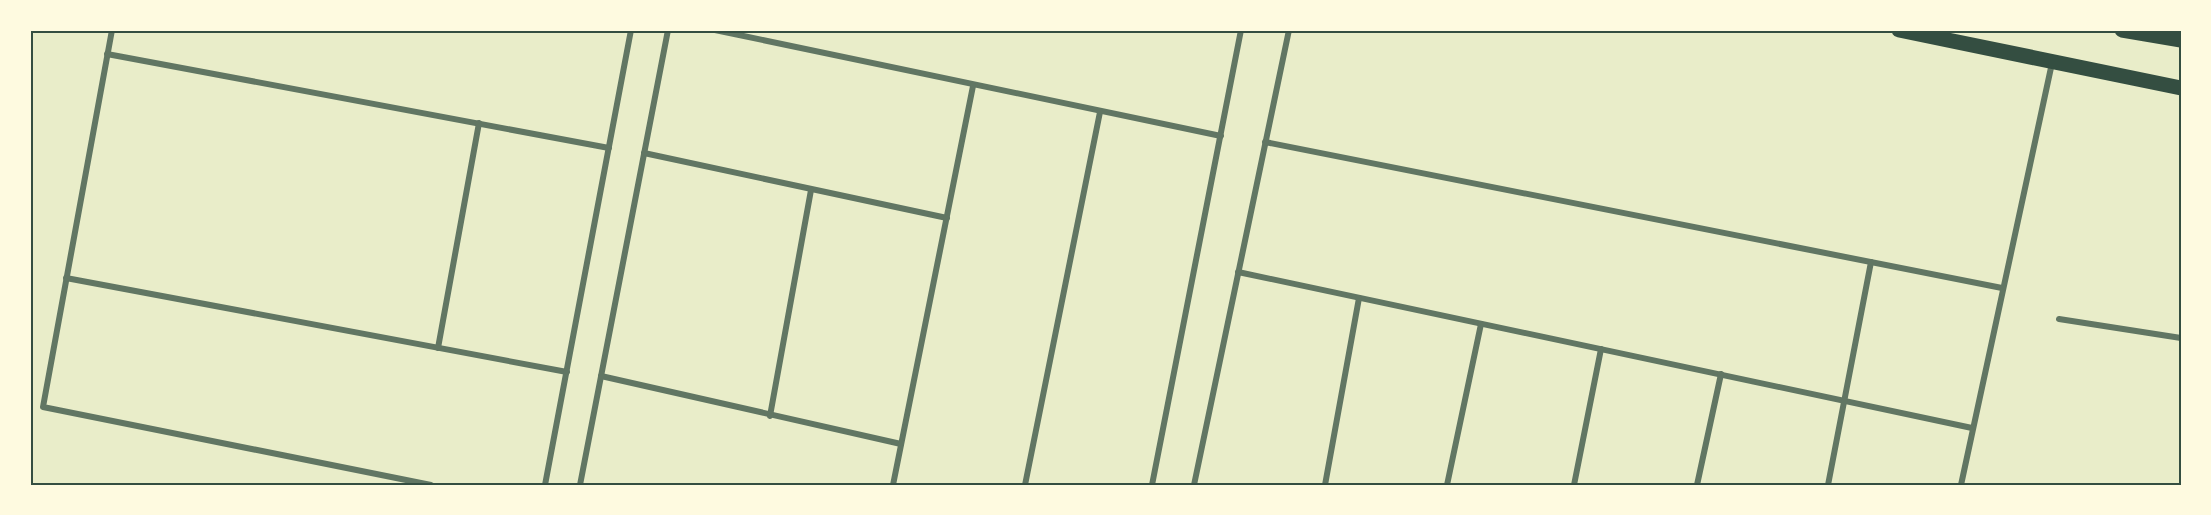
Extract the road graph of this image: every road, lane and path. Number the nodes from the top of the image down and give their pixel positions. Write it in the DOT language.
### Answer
graph roads {
  1 [pos="112,30"];
  2 [pos="631,30"];
  3 [pos="669,30"];
  4 [pos="715,30"];
  5 [pos="1241,30"];
  6 [pos="1289,30"];
  7 [pos="1899,30"];
  8 [pos="2122,30"];
  9 [pos="2181,40"];
  10 [pos="107,54"];
  11 [pos="2052,63"];
  12 [pos="973,86"];
  13 [pos="2181,88"];
  14 [pos="1100,112"];
  15 [pos="479,123"];
  16 [pos="1221,136"];
  17 [pos="1265,142"];
  18 [pos="609,148"];
  19 [pos="644,153"];
  20 [pos="811,190"];
  21 [pos="947,218"];
  22 [pos="1871,262"];
  23 [pos="1238,272"];
  24 [pos="66,278"];
  25 [pos="2001,288"];
  26 [pos="1359,298"];
  27 [pos="2059,320"];
  28 [pos="1481,324"];
  29 [pos="2181,338"];
  30 [pos="438,348"];
  31 [pos="1601,349"];
  32 [pos="567,372"];
  33 [pos="1721,374"];
  34 [pos="601,376"];
  35 [pos="1844,401"];
  36 [pos="770,416"];
  37 [pos="1972,428"];
  38 [pos="901,444"];
  39 [pos="431,485"];
  40 [pos="545,485"];
  41 [pos="580,485"];
  42 [pos="893,485"];
  43 [pos="1025,485"];
  44 [pos="1152,485"];
  45 [pos="1194,485"];
  46 [pos="1325,485"];
  47 [pos="1447,485"];
  48 [pos="1574,485"];
  49 [pos="1697,485"];
  50 [pos="1828,485"];
  51 [pos="1961,485"];
  1 -- 10 [label="street"];
  2 -- 18 [label="street"];
  3 -- 19 [label="street"];
  4 -- 12 [label="street"];
  5 -- 16 [label="street"];
  6 -- 17 [label="street"];
  7 -- 11 [label="main road"];
  8 -- 9 [label="main road"];
  10 -- 15 [label="street"];
  10 -- 24 [label="street"];
  11 -- 13 [label="main road"];
  11 -- 25 [label="street"];
  12 -- 14 [label="street"];
  12 -- 21 [label="street"];
  14 -- 16 [label="street"];
  14 -- 43 [label="street"];
  15 -- 18 [label="street"];
  15 -- 30 [label="street"];
  16 -- 44 [label="street"];
  17 -- 22 [label="street"];
  17 -- 23 [label="street"];
  18 -- 32 [label="street"];
  19 -- 20 [label="street"];
  19 -- 34 [label="street"];
  20 -- 21 [label="street"];
  20 -- 36 [label="street"];
  21 -- 38 [label="street"];
  22 -- 25 [label="street"];
  22 -- 35 [label="street"];
  23 -- 26 [label="street"];
  23 -- 45 [label="street"];
  24 -- 30 [label="street"];
  24 -- 39 [label="street"];
  25 -- 37 [label="street"];
  26 -- 28 [label="street"];
  26 -- 46 [label="street"];
  27 -- 29 [label="street"];
  28 -- 31 [label="street"];
  28 -- 47 [label="street"];
  30 -- 32 [label="street"];
  31 -- 33 [label="street"];
  31 -- 48 [label="street"];
  32 -- 40 [label="street"];
  33 -- 35 [label="street"];
  33 -- 49 [label="street"];
  34 -- 36 [label="street"];
  34 -- 41 [label="street"];
  35 -- 37 [label="street"];
  35 -- 50 [label="street"];
  36 -- 38 [label="street"];
  37 -- 51 [label="street"];
  38 -- 42 [label="street"];
}
